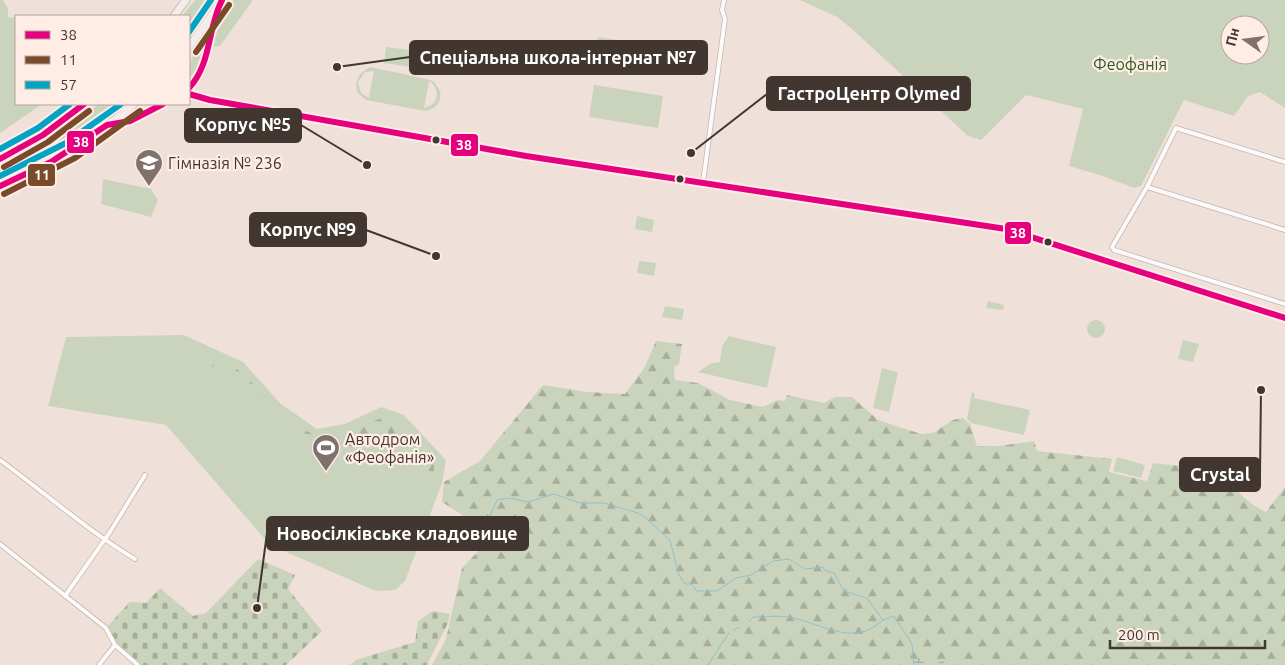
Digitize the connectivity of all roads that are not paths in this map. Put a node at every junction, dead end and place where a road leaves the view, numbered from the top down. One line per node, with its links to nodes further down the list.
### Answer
1 (186, 0): 5 (highway)
2 (222, 0): 4 (highway)
3 (724, 0): 17 (street)
4 (217, 8): 6 (highway); 7 (street)
5 (175, 15)
6 (190, 46)
7 (190, 87)
8 (190, 94): 17 (street)
9 (83, 105): 12 (highway)
10 (133, 105): 13 (highway)
11 (161, 105): 13 (street)
12 (60, 123): 14 (highway); 15 (highway)
13 (107, 125): 14 (highway)
14 (74, 148): 18 (highway)
15 (0, 159)
16 (1285, 162): 19 (street)
17 (703, 182): 22 (street)
18 (0, 186)
19 (1147, 187): 20 (street); 21 (street)
20 (1285, 230)
21 (1285, 304)
22 (1285, 318)
23 (0, 460): 25 (street)
24 (145, 475): 25 (street)
25 (104, 540): 27 (street); 28 (street)
26 (0, 544): 28 (street)
27 (135, 559)
28 (65, 596): 29 (street)
29 (115, 645): 30 (street); 31 (street)
30 (99, 665)
31 (138, 665)

